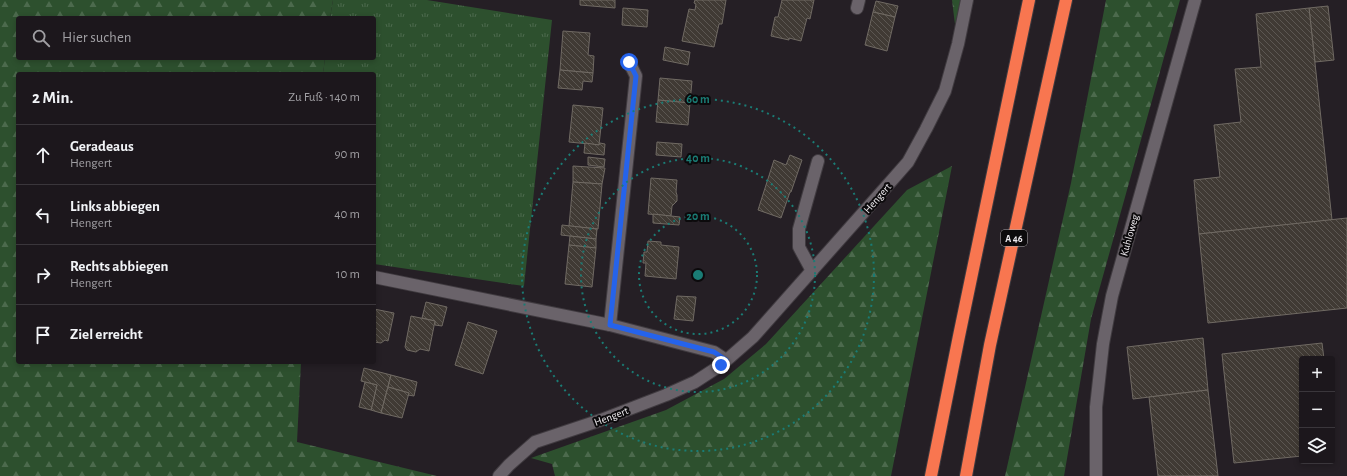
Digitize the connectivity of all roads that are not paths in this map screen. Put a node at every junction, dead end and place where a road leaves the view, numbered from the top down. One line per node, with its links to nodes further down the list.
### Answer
1 (967, 0): 7 (street, Hengert)
2 (1029, 0): 12 (highway)
3 (1066, 0): 13 (highway, A 46)
4 (1195, 0): 14 (street, Kuhloweg)
5 (629, 62): 9 (street)
6 (818, 161): 7 (street)
7 (812, 271): 10 (street, Hengert)
8 (376, 277): 9 (street)
9 (610, 325): 10 (street)
10 (726, 360): 11 (street, Hengert)
11 (504, 474)
12 (931, 476)
13 (966, 476)
14 (1096, 476)

